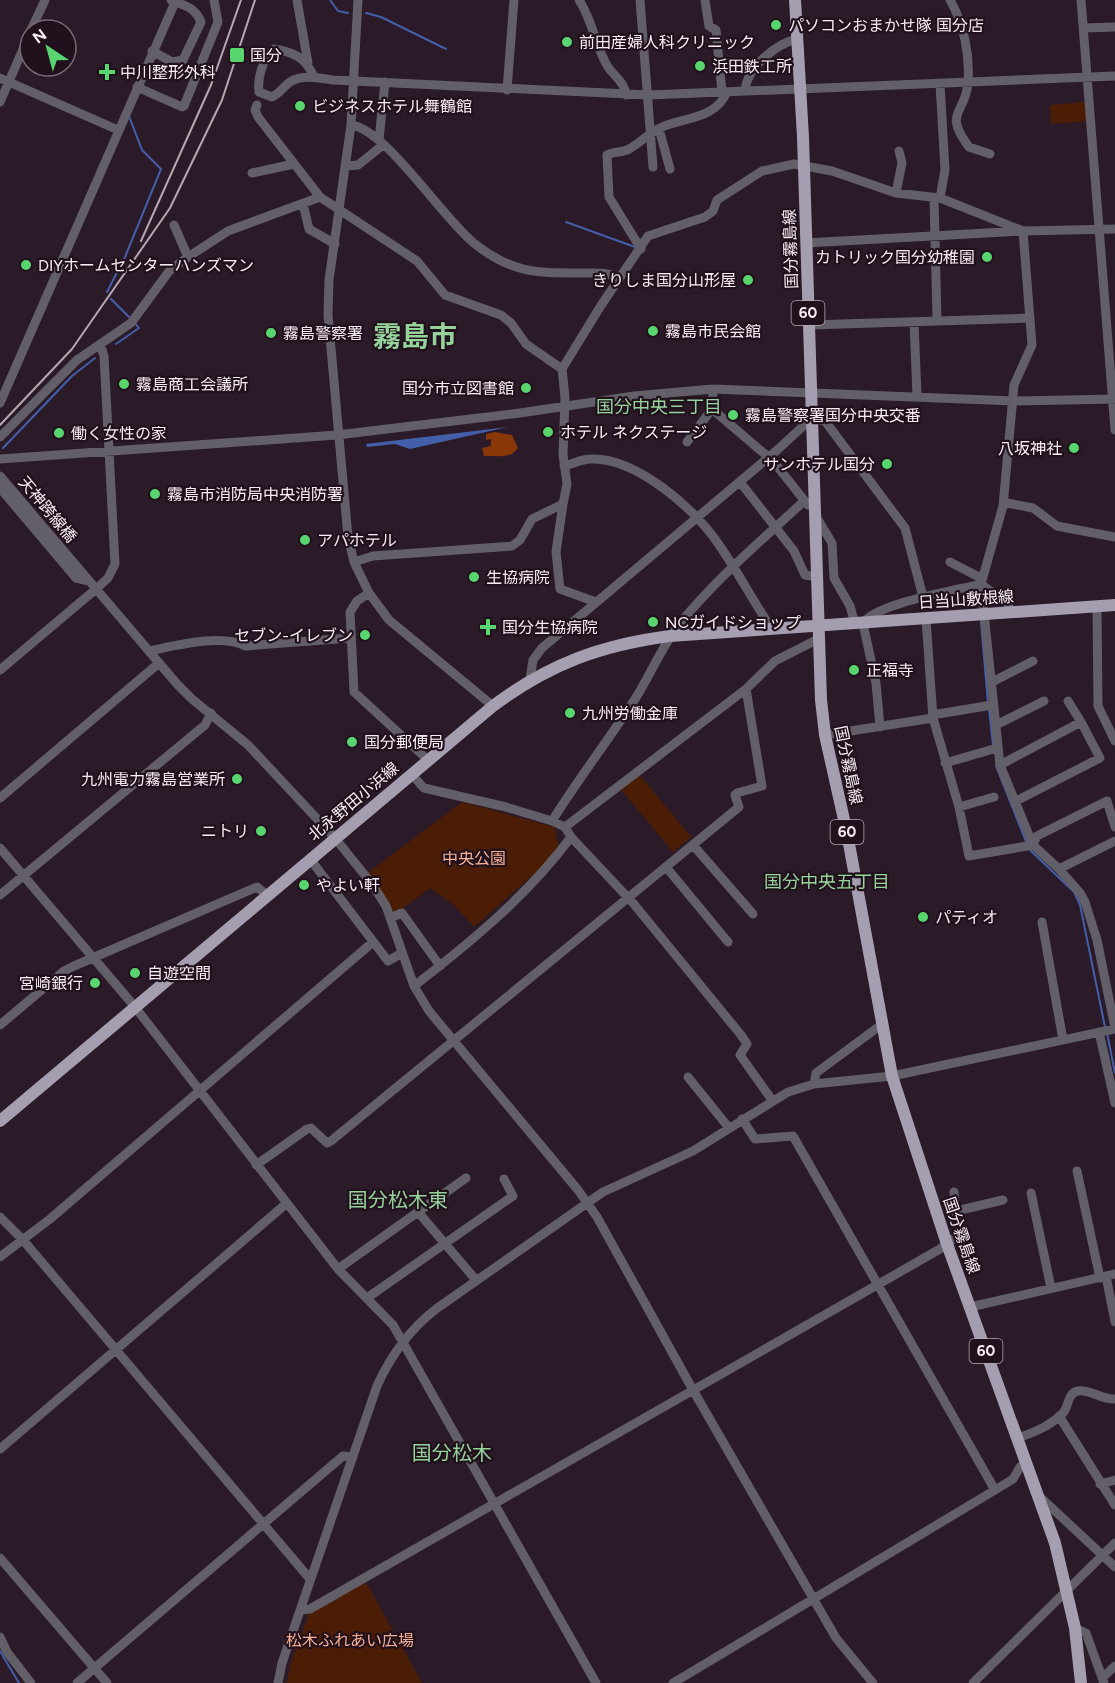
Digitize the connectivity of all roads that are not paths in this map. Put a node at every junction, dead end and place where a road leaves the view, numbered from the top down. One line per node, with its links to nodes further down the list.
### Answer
1 (45, 0): 13 (street)
2 (214, 0): 28 (street)
3 (297, 0): 19 (street)
4 (358, 0): 24 (street)
5 (514, 0): 30 (street)
6 (579, 0): 33 (street)
7 (640, 0): 34 (street)
8 (705, 0): 32 (street)
9 (795, 0): 16 (main road, 国分霧島線 / 60)
10 (950, 0): 26 (street)
11 (1080, 0): 15 (street)
12 (174, 1): 17 (street); 17 (street)
13 (37, 18)
14 (1115, 27): 15 (street)
15 (1083, 28): 22 (street)
16 (797, 39): 29 (main road, 国分霧島線 / 60); 31 (street)
17 (153, 51): 28 (street)
18 (18, 56): 23 (street)
19 (308, 63): 21 (street); 21 (street)
20 (1115, 76): 22 (street)
21 (314, 77): 24 (street)
22 (1087, 77): 26 (street); 57 (street)
23 (5, 80): 35 (street); 39 (street)
24 (354, 81): 25 (street); 37 (street)
25 (385, 82): 30 (street); 41 (street)
26 (968, 83): 27 (street); 43 (street)
27 (940, 84): 29 (street); 52 (street)
28 (137, 87): 39 (street)
29 (801, 89): 31 (street); 45 (main road, 国分霧島線 / 60)
30 (507, 90): 33 (street)
31 (745, 91): 32 (street)
32 (724, 92): 34 (street); 38 (street)
33 (626, 95): 34 (street)
34 (649, 95): 40 (street)
35 (0, 102)
36 (257, 105): 44 (street)
37 (351, 125): 41 (street); 46 (street)
38 (659, 129): 40 (street); 48 (street)
39 (118, 130): 77 (street)
40 (649, 134): 47 (street); 62 (street)
41 (381, 142): 46 (street); 64 (street)
42 (899, 151): 50 (street)
43 (990, 154)
44 (294, 164): 49 (street); 51 (street)
45 (803, 165): 50 (street); 60 (main road, 国分霧島線 / 60); 62 (street)
46 (346, 166): 54 (street)
47 (653, 166)
48 (670, 169)
49 (252, 173)
50 (896, 194): 52 (street)
51 (320, 197): 53 (street); 54 (street)
52 (937, 198): 58 (street); 59 (street)
53 (303, 204): 61 (street); 63 (street)
54 (340, 209): 61 (street); 71 (street)
55 (174, 225): 63 (street)
56 (1115, 229): 57 (street)
57 (1098, 230): 58 (street); 69 (street)
58 (1023, 231): 59 (street); 65 (street)
59 (933, 237): 60 (street); 66 (street)
60 (805, 243): 68 (main road, 国分霧島線 / 60)
61 (335, 244): 82 (street)
62 (641, 249): 64 (street)
63 (188, 257): 70 (street)
64 (619, 278): 71 (street)
65 (1030, 318): 66 (street); 76 (street)
66 (937, 320): 67 (street)
67 (914, 322): 68 (street); 74 (street)
68 (809, 325): 73 (main road, 国分霧島線 / 60)
69 (1110, 327): 75 (street)
70 (100, 344): 83 (street); 85 (street)
71 (562, 369): 78 (street)
72 (713, 389): 73 (street); 78 (street); 79 (street)
73 (810, 391): 74 (street); 80 (main road, 国分霧島線 / 60)
74 (917, 396): 76 (street)
75 (1114, 399): 76 (street); 81 (street)
76 (1014, 401): 94 (street)
77 (0, 403)
78 (566, 407): 82 (street); 88 (street)
79 (712, 410): 84 (street); 86 (street)
80 (812, 418): 86 (street); 92 (main road, 国分霧島線 / 60); 107 (street)
81 (1115, 430)
82 (337, 435): 85 (street); 99 (street)
83 (0, 437)
84 (687, 442)
85 (110, 453): 87 (street); 105 (street)
86 (769, 457): 90 (street); 92 (street)
87 (0, 459)
88 (564, 466): 93 (street); 95 (street)
89 (0, 476): 103 (street, 天神跨線橋)
90 (740, 482): 95 (street); 97 (street)
91 (0, 488): 103 (street)
92 (809, 503): 96 (main road, 国分霧島線 / 60); 97 (street)
93 (563, 504): 99 (street); 108 (street)
94 (1003, 506): 98 (street); 104 (street)
95 (697, 518): 101 (street); 108 (street)
96 (817, 518): 102 (main road, 国分霧島線 / 60); 114 (street)
97 (776, 527): 101 (street); 102 (street)
98 (1115, 537)
99 (354, 562): 106 (street)
100 (950, 562): 104 (street)
101 (732, 568): 115 (street); 117 (street)
102 (818, 577): 116 (main road, 国分霧島線 / 60)
103 (89, 581): 105 (street)
104 (979, 583): 107 (street); 111 (street); 112 (street)
105 (96, 589): 119 (street); 122 (street)
106 (369, 593): 118 (street); 128 (street)
107 (923, 597): 114 (street)
108 (596, 602): 123 (street)
109 (1115, 605): 110 (main road, 日当山敷根線)
110 (1096, 606): 111 (main road, 日当山敷根線); 136 (street)
111 (1011, 612): 112 (main road, 日当山敷根線)
112 (982, 616): 113 (main road, 日当山敷根線); 124 (street)
113 (926, 619): 114 (main road, 日当山敷根線); 131 (street)
114 (859, 624): 116 (main road, 日当山敷根線); 134 (street)
115 (769, 629): 116 (main road, 北永野田小浜線); 117 (main road, 北永野田小浜線)
116 (819, 632): 125 (street); 135 (main road, 国分霧島線 / 60)
117 (670, 636): 123 (main road, 北永野田小浜線); 146 (street)
118 (350, 638): 119 (street); 138 (street)
119 (149, 651): 121 (street)
120 (1032, 661): 124 (street)
121 (159, 663): 130 (street); 143 (street)
122 (0, 670)
123 (530, 679): 128 (main road, 北永野田小浜線)
124 (992, 682): 129 (street)
125 (746, 689): 147 (street); 152 (street)
126 (1044, 701): 133 (street)
127 (1068, 701): 132 (street)
128 (492, 706): 138 (main road, 北永野田小浜線)
129 (989, 706): 131 (street); 133 (street)
130 (211, 713): 149 (street); 158 (street)
131 (932, 716): 134 (street); 139 (street)
132 (1081, 722): 140 (street); 144 (street)
133 (996, 725): 137 (street)
134 (880, 727): 135 (street)
135 (825, 735): 173 (main road, 国分霧島線 / 60)
136 (1115, 741)
137 (994, 750): 139 (street); 140 (street)
138 (428, 760): 141 (main road, 北永野田小浜線)
139 (945, 763): 145 (street)
140 (1000, 765): 144 (street)
141 (411, 774): 146 (street); 149 (main road, 北永野田小浜線)
142 (994, 797): 145 (street)
143 (0, 798)
144 (1016, 801): 153 (street)
145 (959, 807): 153 (street)
146 (552, 821): 147 (street)
147 (565, 827): 150 (street)
148 (1115, 827): 153 (street)
149 (335, 837): 155 (main road, 北永野田小浜線); 163 (street)
150 (571, 837): 161 (street); 169 (street)
151 (1115, 841): 157 (street)
152 (693, 844): 156 (street); 162 (street)
153 (1029, 847): 157 (street)
154 (0, 848): 158 (street)
155 (310, 859): 160 (main road, 北永野田小浜線); 165 (street)
156 (666, 867): 161 (street); 166 (street)
157 (1059, 869): 174 (street)
158 (23, 875): 159 (street); 168 (street)
159 (0, 895)
160 (267, 895): 168 (street); 171 (main road, 北永野田小浜線)
161 (628, 898): 176 (street); 181 (street)
162 (753, 914)
163 (390, 918): 167 (street); 169 (street)
164 (1042, 922): 175 (street)
165 (373, 942): 167 (street); 180 (street)
166 (728, 942)
167 (402, 953): 170 (street)
168 (93, 957): 171 (street); 172 (street)
169 (440, 966): 170 (street)
170 (414, 986): 176 (street)
171 (135, 1007): 180 (street); 184 (main road, 北永野田小浜線)
172 (0, 1025)
173 (881, 1025): 177 (main road, 国分霧島線 / 60); 179 (street)
174 (1108, 1030): 175 (street); 182 (street)
175 (1064, 1040): 177 (street)
176 (454, 1041): 186 (street); 194 (street)
177 (892, 1076): 179 (street); 200 (main road, 国分霧島線 / 60)
178 (688, 1077): 185 (street)
179 (814, 1084): 181 (street)
180 (198, 1090): 186 (street); 198 (street)
181 (772, 1100): 183 (street)
182 (1115, 1103)
183 (742, 1119): 185 (street); 205 (street)
184 (0, 1121)
185 (729, 1128): 194 (street)
186 (256, 1164): 193 (street)
187 (1077, 1172): 203 (street)
188 (466, 1178): 196 (street)
189 (504, 1179): 199 (street)
190 (954, 1192): 195 (street)
191 (1031, 1193): 206 (street)
192 (1003, 1200): 195 (street)
193 (287, 1203): 202 (street); 211 (street)
194 (588, 1203): 204 (street); 212 (street)
195 (956, 1211): 200 (street)
196 (418, 1212): 199 (street); 202 (street)
197 (0, 1216): 198 (street)
198 (23, 1240): 201 (street); 211 (street)
199 (444, 1243): 204 (street); 207 (street)
200 (947, 1244): 205 (street); 208 (main road, 国分霧島線 / 60)
201 (0, 1257)
202 (338, 1269): 207 (street)
203 (1107, 1276): 206 (street); 209 (street)
204 (476, 1280): 210 (street)
205 (878, 1284): 212 (street); 221 (street)
206 (1051, 1288): 208 (street)
207 (367, 1298): 210 (street)
208 (970, 1307): 215 (main road, 国分霧島線 / 60)
209 (1115, 1322)
210 (403, 1341): 217 (street); 223 (street)
211 (114, 1350): 216 (street); 225 (street)
212 (693, 1390): 223 (street); 232 (street)
213 (1115, 1399): 214 (street)
214 (1059, 1416): 215 (street); 220 (street)
215 (1018, 1438): 218 (main road, 国分霧島線 / 60)
216 (0, 1449)
217 (353, 1457): 225 (street); 230 (street)
218 (1027, 1464): 221 (street); 222 (main road, 国分霧島線 / 60)
219 (1115, 1480): 220 (street)
220 (1100, 1484): 224 (street)
221 (995, 1490): 232 (street)
222 (1035, 1492): 227 (street); 231 (main road, 国分霧島線 / 60)
223 (495, 1504): 233 (street); 243 (street)
224 (1115, 1505)
225 (263, 1525): 230 (street); 237 (street)
226 (1115, 1543): 227 (street)
227 (1102, 1555): 229 (street); 231 (street)
228 (0, 1558): 237 (street)
229 (1115, 1567)
230 (310, 1579): 233 (street)
231 (1067, 1590): 234 (main road, 国分霧島線 / 60); 246 (street)
232 (813, 1598): 244 (street); 245 (street)
233 (300, 1610): 242 (street)
234 (1075, 1628): 238 (street); 247 (main road, 国分霧島線 / 60)
235 (0, 1637): 239 (street)
236 (1115, 1666): 238 (street)
237 (94, 1667): 240 (street); 241 (street)
238 (1103, 1681)
239 (31, 1683)
240 (77, 1683)
241 (107, 1683)
242 (278, 1683)
243 (596, 1683)
244 (673, 1683)
245 (873, 1683)
246 (974, 1683)
247 (1081, 1683)

